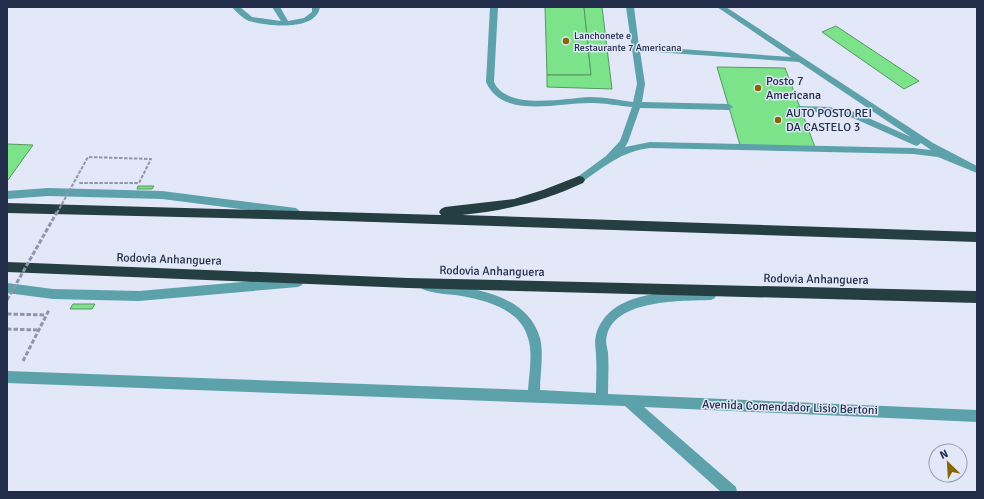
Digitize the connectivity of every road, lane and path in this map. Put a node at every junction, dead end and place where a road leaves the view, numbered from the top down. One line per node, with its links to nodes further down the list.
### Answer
1 (236, 7): 7 (street)
2 (276, 7): 7 (street)
3 (316, 7): 7 (street)
4 (494, 7): 10 (street)
5 (630, 7): 8 (street)
6 (721, 7): 9 (street)
7 (286, 24)
8 (636, 48): 9 (street); 10 (street)
9 (801, 60): 16 (street)
10 (638, 105): 11 (street); 13 (street)
11 (729, 107)
12 (800, 109): 16 (street)
13 (630, 127): 14 (street); 15 (street)
14 (650, 145): 15 (street); 16 (street)
15 (609, 158): 18 (street)
16 (954, 159): 17 (street)
17 (977, 170)
18 (579, 180): 22 (highway)
19 (79, 183): 30 (path, bridge)
20 (7, 195): 22 (street)
21 (7, 208): 22 (highway)
22 (312, 214): 23 (highway)
23 (977, 237)
24 (7, 267): 25 (highway, Rodovia Anhanguera)
25 (326, 279): 26 (highway, Rodovia Anhanguera); 27 (street)
26 (408, 283): 28 (highway, Rodovia Anhanguera); 37 (street)
27 (7, 288)
28 (752, 291): 29 (highway, Rodovia Anhanguera); 38 (street)
29 (977, 297)
30 (7, 300)
31 (49, 310): 33 (path)
32 (7, 314): 33 (path)
33 (46, 315): 35 (path)
34 (7, 329): 35 (path)
35 (39, 330): 36 (path)
36 (11, 377): 37 (street, Avenida Comendador Lisio Bertoni)
37 (534, 396): 38 (street, Avenida Comendador Lisio Bertoni)
38 (602, 400): 39 (street, Avenida Comendador Lisio Bertoni)
39 (627, 400): 40 (street, Avenida Comendador Lisio Bertoni); 41 (street)
40 (977, 416)
41 (731, 492)

